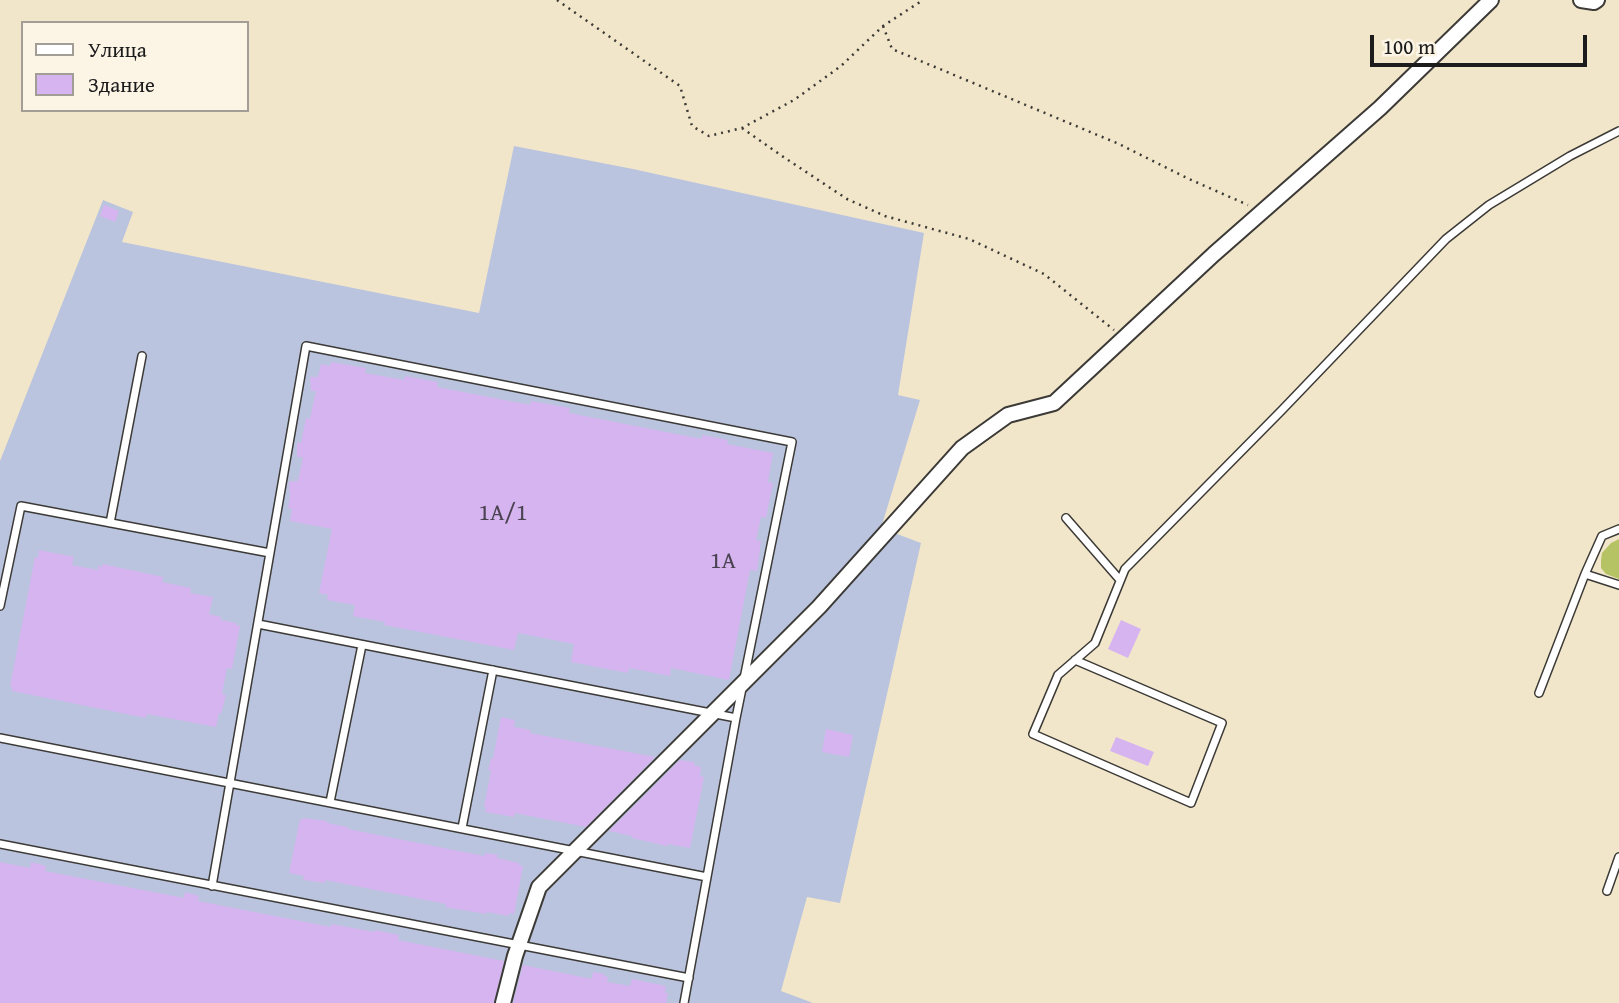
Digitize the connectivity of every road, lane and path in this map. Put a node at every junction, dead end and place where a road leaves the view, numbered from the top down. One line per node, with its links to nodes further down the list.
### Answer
1 (557, 0): 7 (path)
2 (923, 0): 6 (path)
3 (1491, 0): 9 (street)
4 (1581, 0): 5 (street)
5 (1597, 0)
6 (883, 26): 7 (path); 9 (path)
7 (742, 128): 10 (path)
8 (1619, 131): 17 (lane)
9 (1262, 212): 10 (street)
10 (1125, 338): 36 (street)
11 (142, 356): 13 (lane)
12 (1066, 518): 17 (lane)
13 (110, 523): 15 (lane); 19 (lane)
14 (1619, 529): 16 (lane)
15 (270, 553): 20 (lane); 25 (lane)
16 (1585, 574): 18 (lane); 24 (lane)
17 (1120, 580): 22 (lane)
18 (1619, 585)
19 (0, 606)
20 (258, 624): 21 (lane); 27 (lane)
21 (362, 645): 23 (lane); 28 (lane)
22 (1075, 660): 22 (lane)
23 (494, 670): 25 (lane); 29 (lane)
24 (1539, 693)
25 (736, 718): 32 (lane)
26 (0, 738): 27 (lane)
27 (230, 782): 28 (lane); 33 (lane)
28 (330, 802): 29 (lane)
29 (462, 828): 32 (lane)
30 (0, 844): 33 (lane)
31 (1619, 857): 34 (lane)
32 (707, 877): 35 (lane)
33 (212, 886): 35 (lane)
34 (1606, 891)
35 (689, 978): 37 (lane)
36 (503, 1003)
37 (684, 1003)

